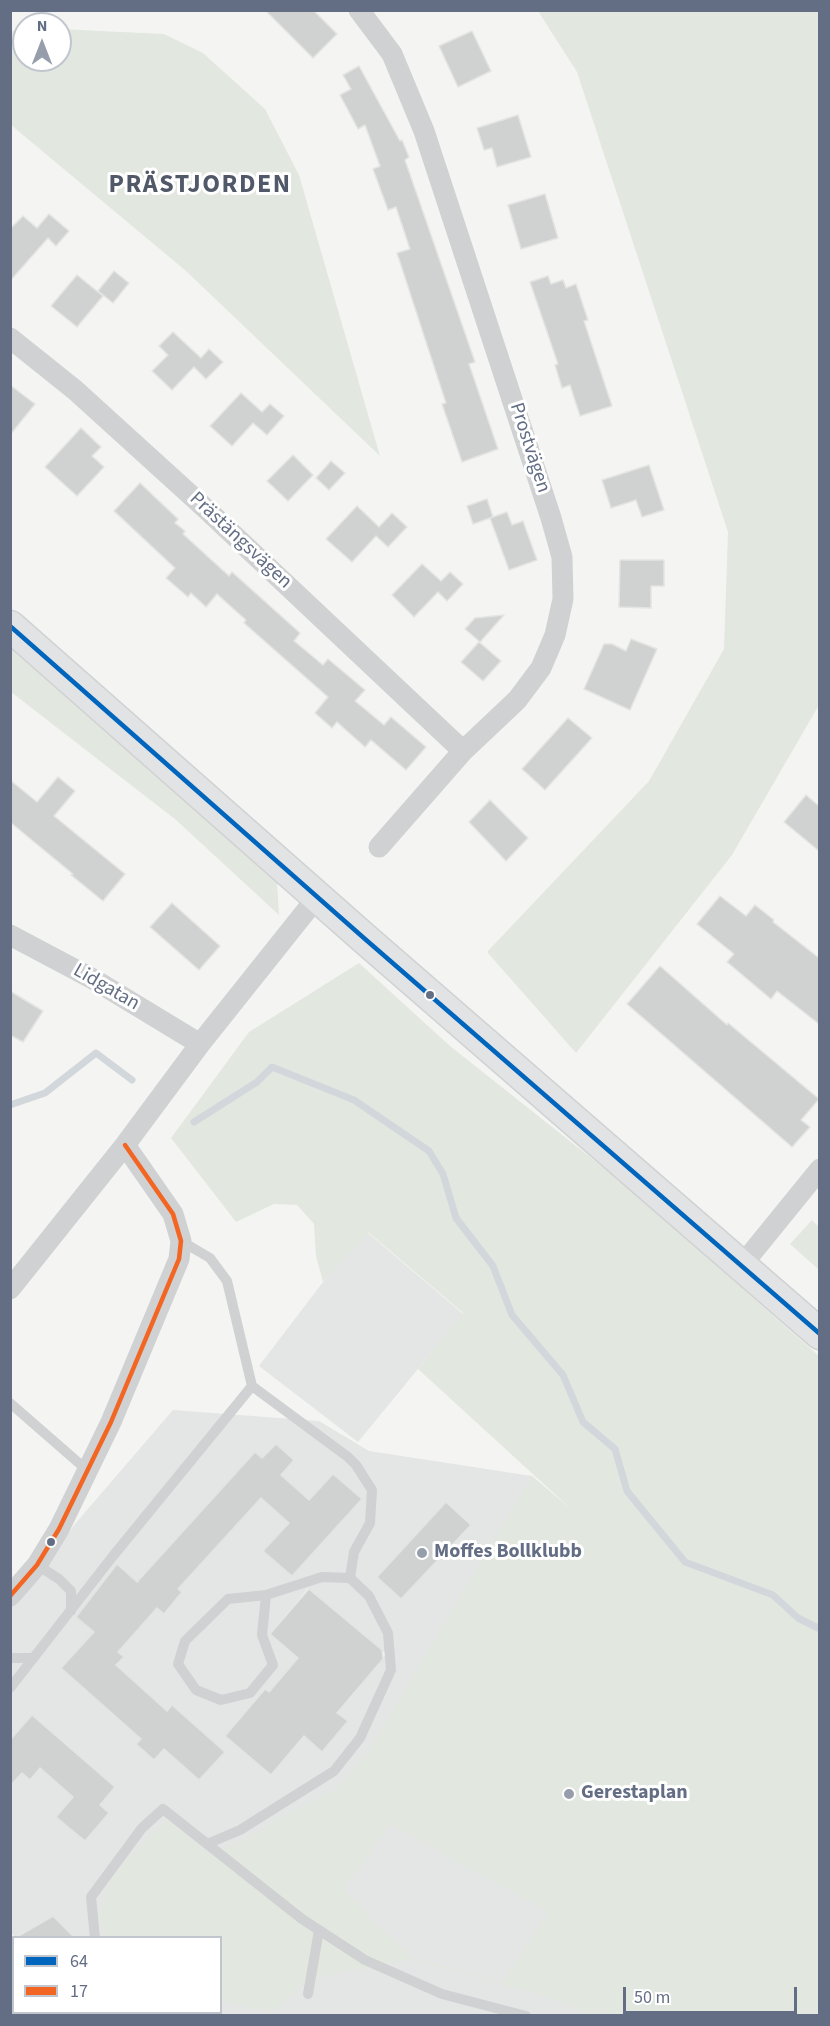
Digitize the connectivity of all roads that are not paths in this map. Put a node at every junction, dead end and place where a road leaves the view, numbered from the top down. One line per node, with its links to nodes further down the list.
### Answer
1 (359, 10): 4 (street, Prostvägen)
2 (10, 338): 4 (street, Prästängsvägen)
3 (10, 626): 6 (main road)
4 (463, 751): 5 (street, Prostvägen)
5 (379, 847)
6 (318, 896): 8 (street); 12 (main road)
7 (10, 934): 8 (street, Lidgatan)
8 (200, 1044): 9 (street)
9 (125, 1145): 11 (street); 13 (street)
10 (817, 1177): 12 (street)
11 (181, 1240): 15 (lane); 17 (street)
12 (742, 1265): 14 (main road)
13 (10, 1289)
14 (819, 1334)
15 (252, 1386): 19 (lane); 22 (lane)
16 (10, 1403): 17 (lane)
17 (88, 1470): 18 (street)
18 (37, 1564): 21 (street); 22 (lane)
19 (350, 1578): 20 (lane); 26 (lane)
20 (266, 1595): 20 (lane)
21 (10, 1596)
22 (71, 1611): 24 (lane)
23 (10, 1658): 24 (lane)
24 (33, 1658): 25 (lane)
25 (10, 1688)
26 (207, 1844): 27 (lane); 28 (lane)
27 (319, 1930): 29 (lane); 30 (lane)
28 (95, 1936)
29 (308, 1994)
30 (526, 2016)

